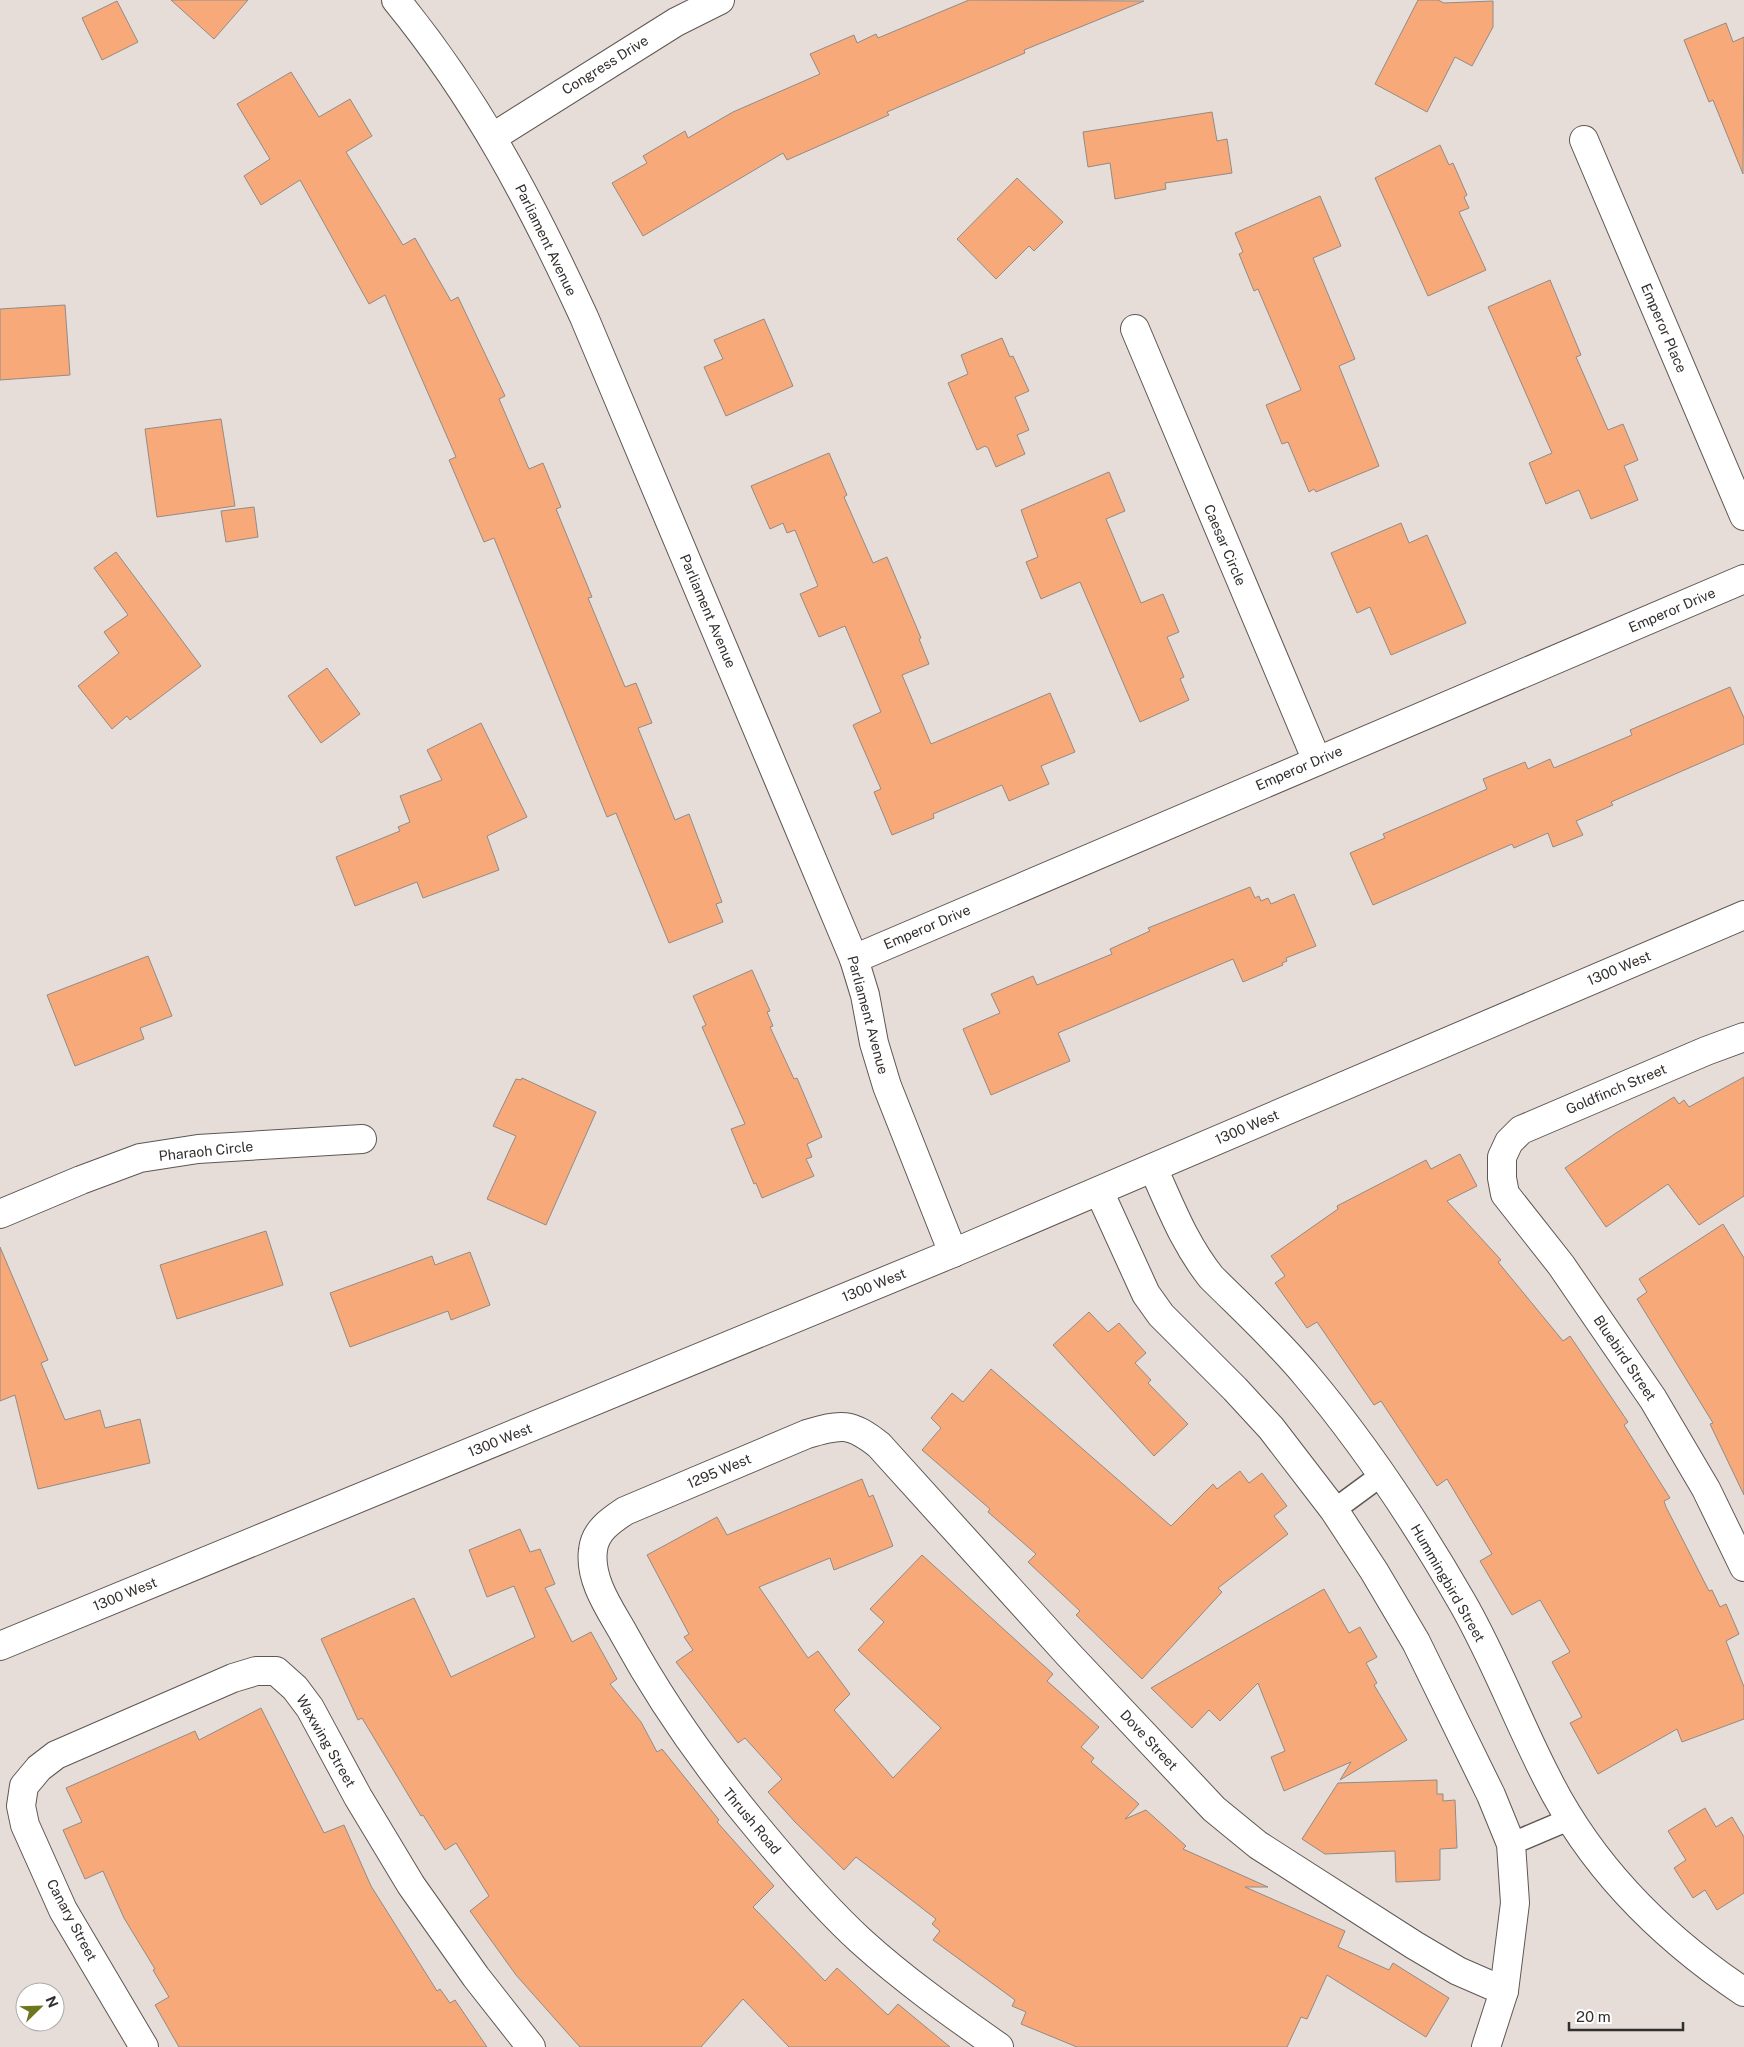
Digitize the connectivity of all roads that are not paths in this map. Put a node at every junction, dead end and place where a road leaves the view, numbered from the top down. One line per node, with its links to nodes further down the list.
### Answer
1 (396, 0): 3 (street, Parliament Avenue)
2 (720, 0): 3 (street, Congress Drive)
3 (493, 136): 10 (street, Parliament Avenue)
4 (1584, 140): 6 (street, Emperor Place)
5 (1134, 329): 8 (street, Caesar Circle)
6 (1744, 516)
7 (1744, 579): 8 (street, Emperor Drive)
8 (1316, 761): 10 (street, Emperor Drive)
9 (1744, 915): 14 (street, 1300 West)
10 (854, 958): 17 (street, Parliament Avenue)
11 (1744, 1037): 13 (street, Goldfinch Street)
12 (362, 1139): 16 (street, Pharaoh Circle)
13 (1502, 1157): 22 (street, Bluebird Street)
14 (1153, 1168): 15 (street, 1300 West); 19 (street, Hummingbird Street)
15 (1099, 1191): 17 (street, 1300 West); 20 (street)
16 (0, 1214)
17 (953, 1253): 23 (street, 1300 West)
18 (847, 1426): 21 (street, 1295 West); 28 (street, Dove Street)
19 (1383, 1474): 20 (lane); 25 (street, Hummingbird Street)
20 (1334, 1510): 26 (street)
21 (598, 1533): 31 (street, Thrush Road)
22 (1744, 1567)
23 (1, 1641)
24 (24, 1786): 29 (street, Canary Street); 30 (street, Waxwing Street)
25 (1570, 1819): 26 (lane); 27 (street, Hummingbird Street)
26 (1511, 1844): 28 (street)
27 (1740, 1982)
28 (1504, 1991): 32 (street)
29 (144, 2047)
30 (531, 2047)
31 (1000, 2047)
32 (1486, 2047)

